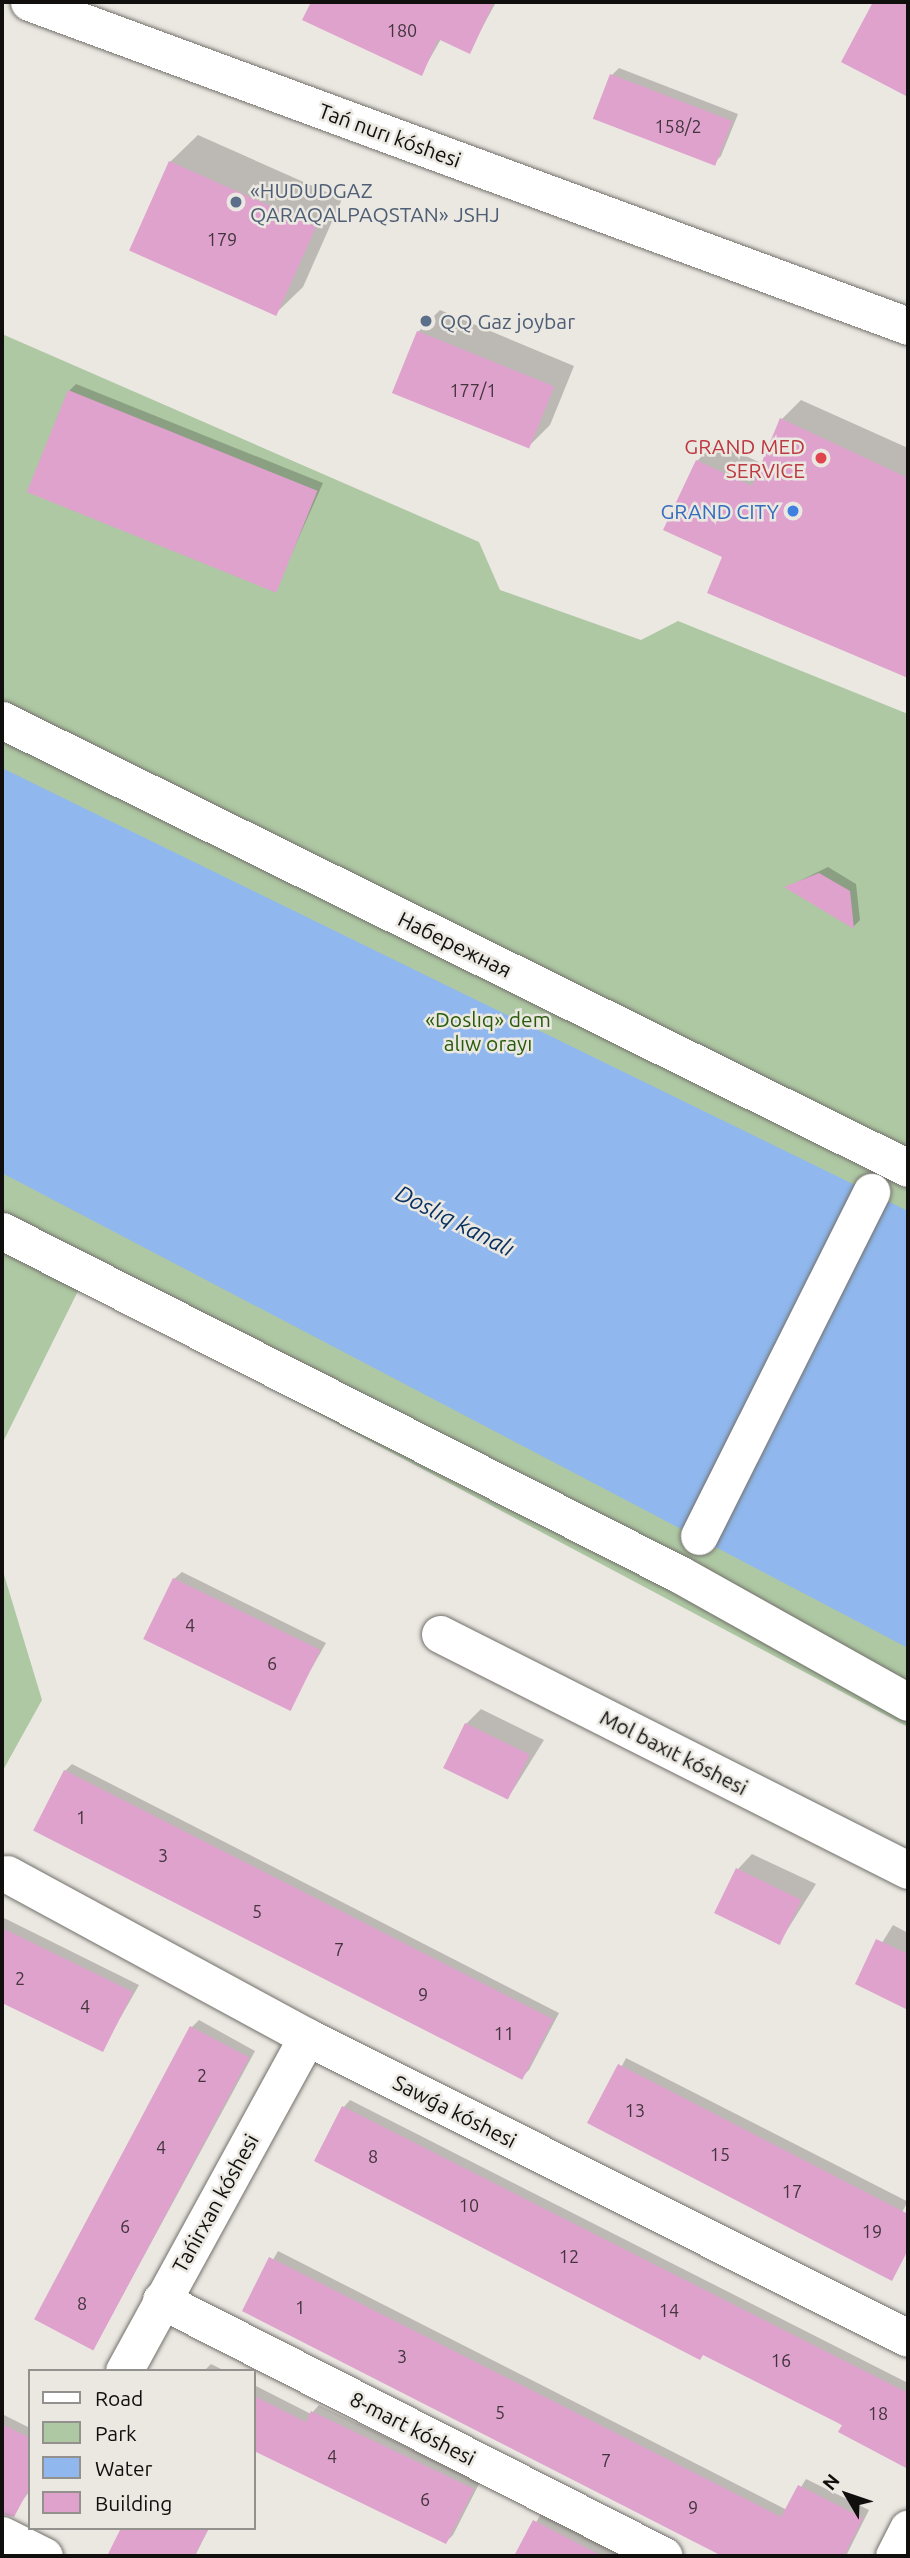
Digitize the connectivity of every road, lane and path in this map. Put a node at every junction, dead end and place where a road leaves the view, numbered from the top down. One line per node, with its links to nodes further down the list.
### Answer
1 (29, 2): 2 (street, Tań nurı kóshesi)
2 (908, 326)
3 (2, 720): 4 (street, Набережная)
4 (908, 1168)
5 (871, 1192): 7 (street)
6 (2, 1231): 9 (street)
7 (699, 1535)
8 (440, 1634): 10 (street, Mol baxıt kóshesi)
9 (908, 1702)
10 (908, 1870)
11 (7, 1874): 12 (street, Sawǵa kóshesi)
12 (307, 2037): 13 (street, Tańirxan kóshesi); 14 (street, Sawǵa kóshesi)
13 (161, 2300): 15 (street, Tańirxan kóshesi); 17 (street, 8-mart kóshesi)
14 (908, 2338)
15 (125, 2369)
16 (908, 2528): 18 (street)
17 (664, 2556)
18 (894, 2556)

